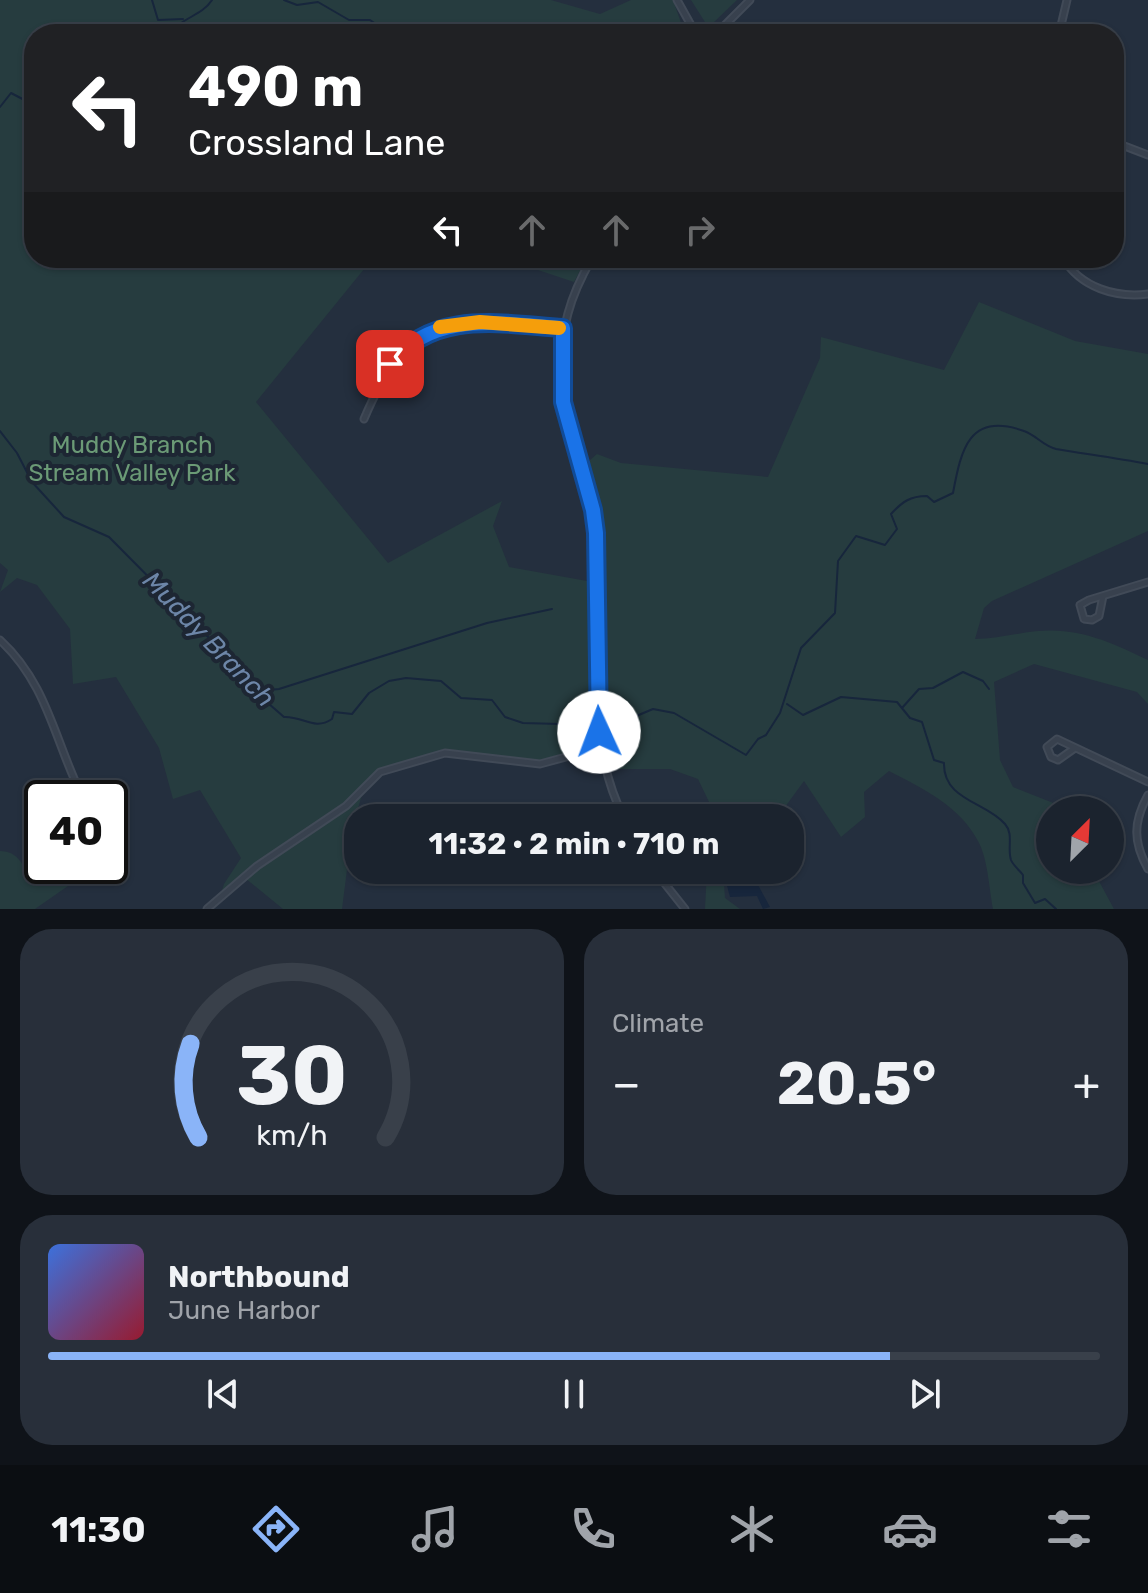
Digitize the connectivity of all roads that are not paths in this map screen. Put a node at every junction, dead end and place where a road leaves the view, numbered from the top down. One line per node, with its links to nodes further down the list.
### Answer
1 (677, 0): 4 (street)
2 (750, 0): 5 (street)
3 (1067, 0): 6 (street)
4 (690, 24)
5 (726, 24)
6 (1061, 24)
7 (1124, 146): 8 (street)
8 (1148, 155)
9 (587, 268): 12 (street)
10 (1071, 268): 11 (street)
11 (1148, 294)
12 (563, 328): 13 (street); 17 (street)
13 (364, 419)
14 (1148, 582): 15 (street)
15 (1103, 596): 15 (street)
16 (0, 640): 19 (street)
17 (599, 748): 22 (street); 25 (street)
18 (1075, 748): 18 (street); 20 (street)
19 (76, 780)
20 (1148, 782)
21 (1148, 795): 23 (street)
22 (617, 804)
23 (1148, 869)
24 (665, 884): 26 (street)
25 (207, 909)
26 (685, 909)

